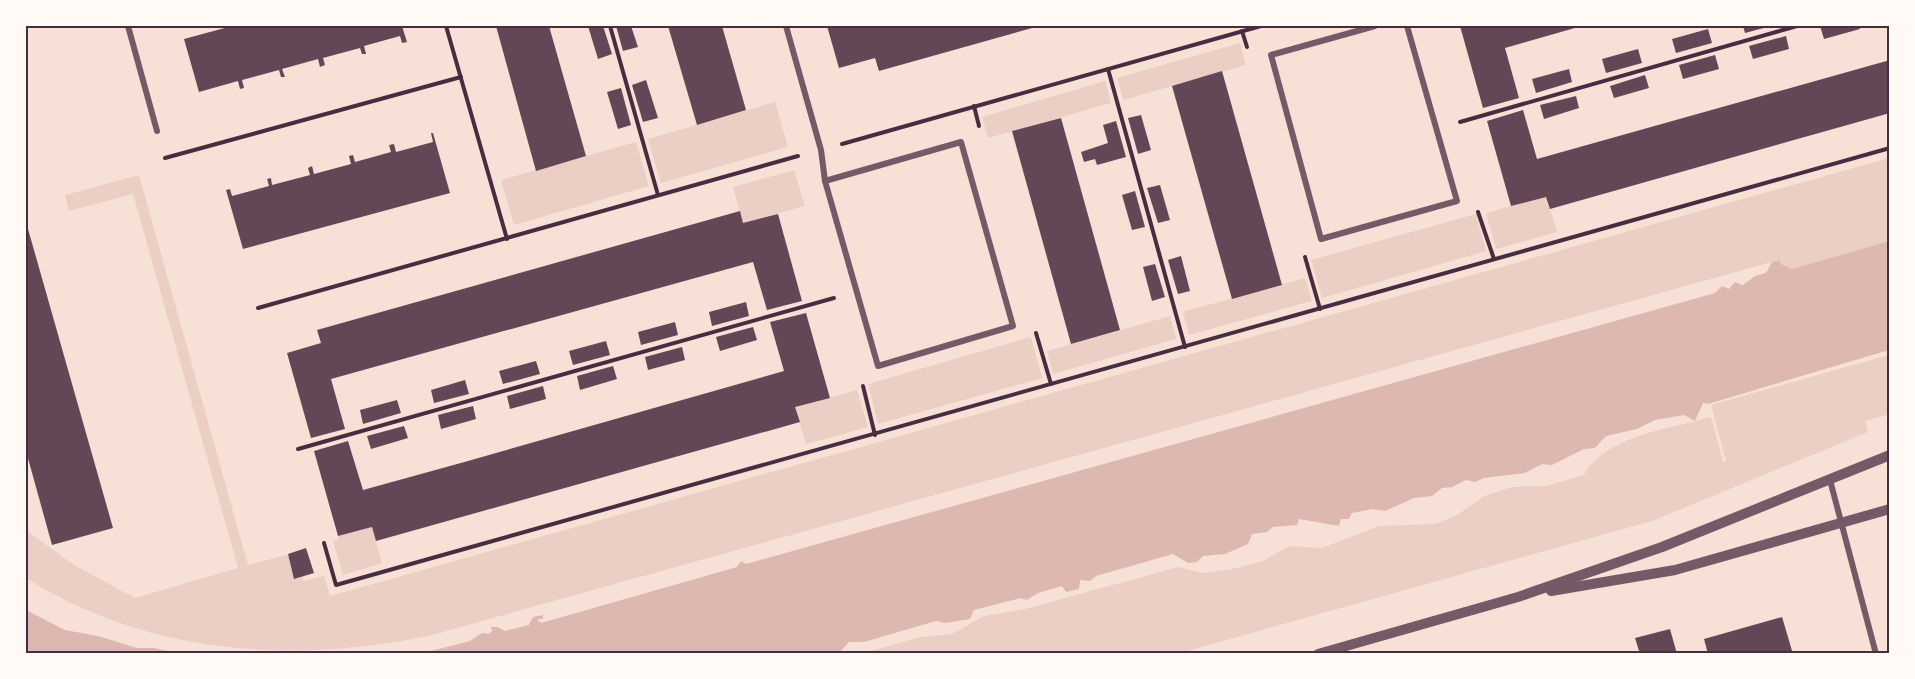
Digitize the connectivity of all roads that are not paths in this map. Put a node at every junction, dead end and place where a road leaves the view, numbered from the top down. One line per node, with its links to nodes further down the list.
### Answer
1 (128, 26): 5 (street)
2 (786, 26): 6 (street)
3 (1376, 26): 4 (street)
4 (1407, 26)
5 (157, 131)
6 (825, 181): 6 (street)
7 (1890, 455): 8 (street)
8 (1830, 480): 10 (street); 11 (street)
9 (1890, 509): 10 (street)
10 (1841, 522): 11 (street); 13 (street)
11 (1518, 597): 12 (street)
12 (1318, 654)
13 (1876, 654)

